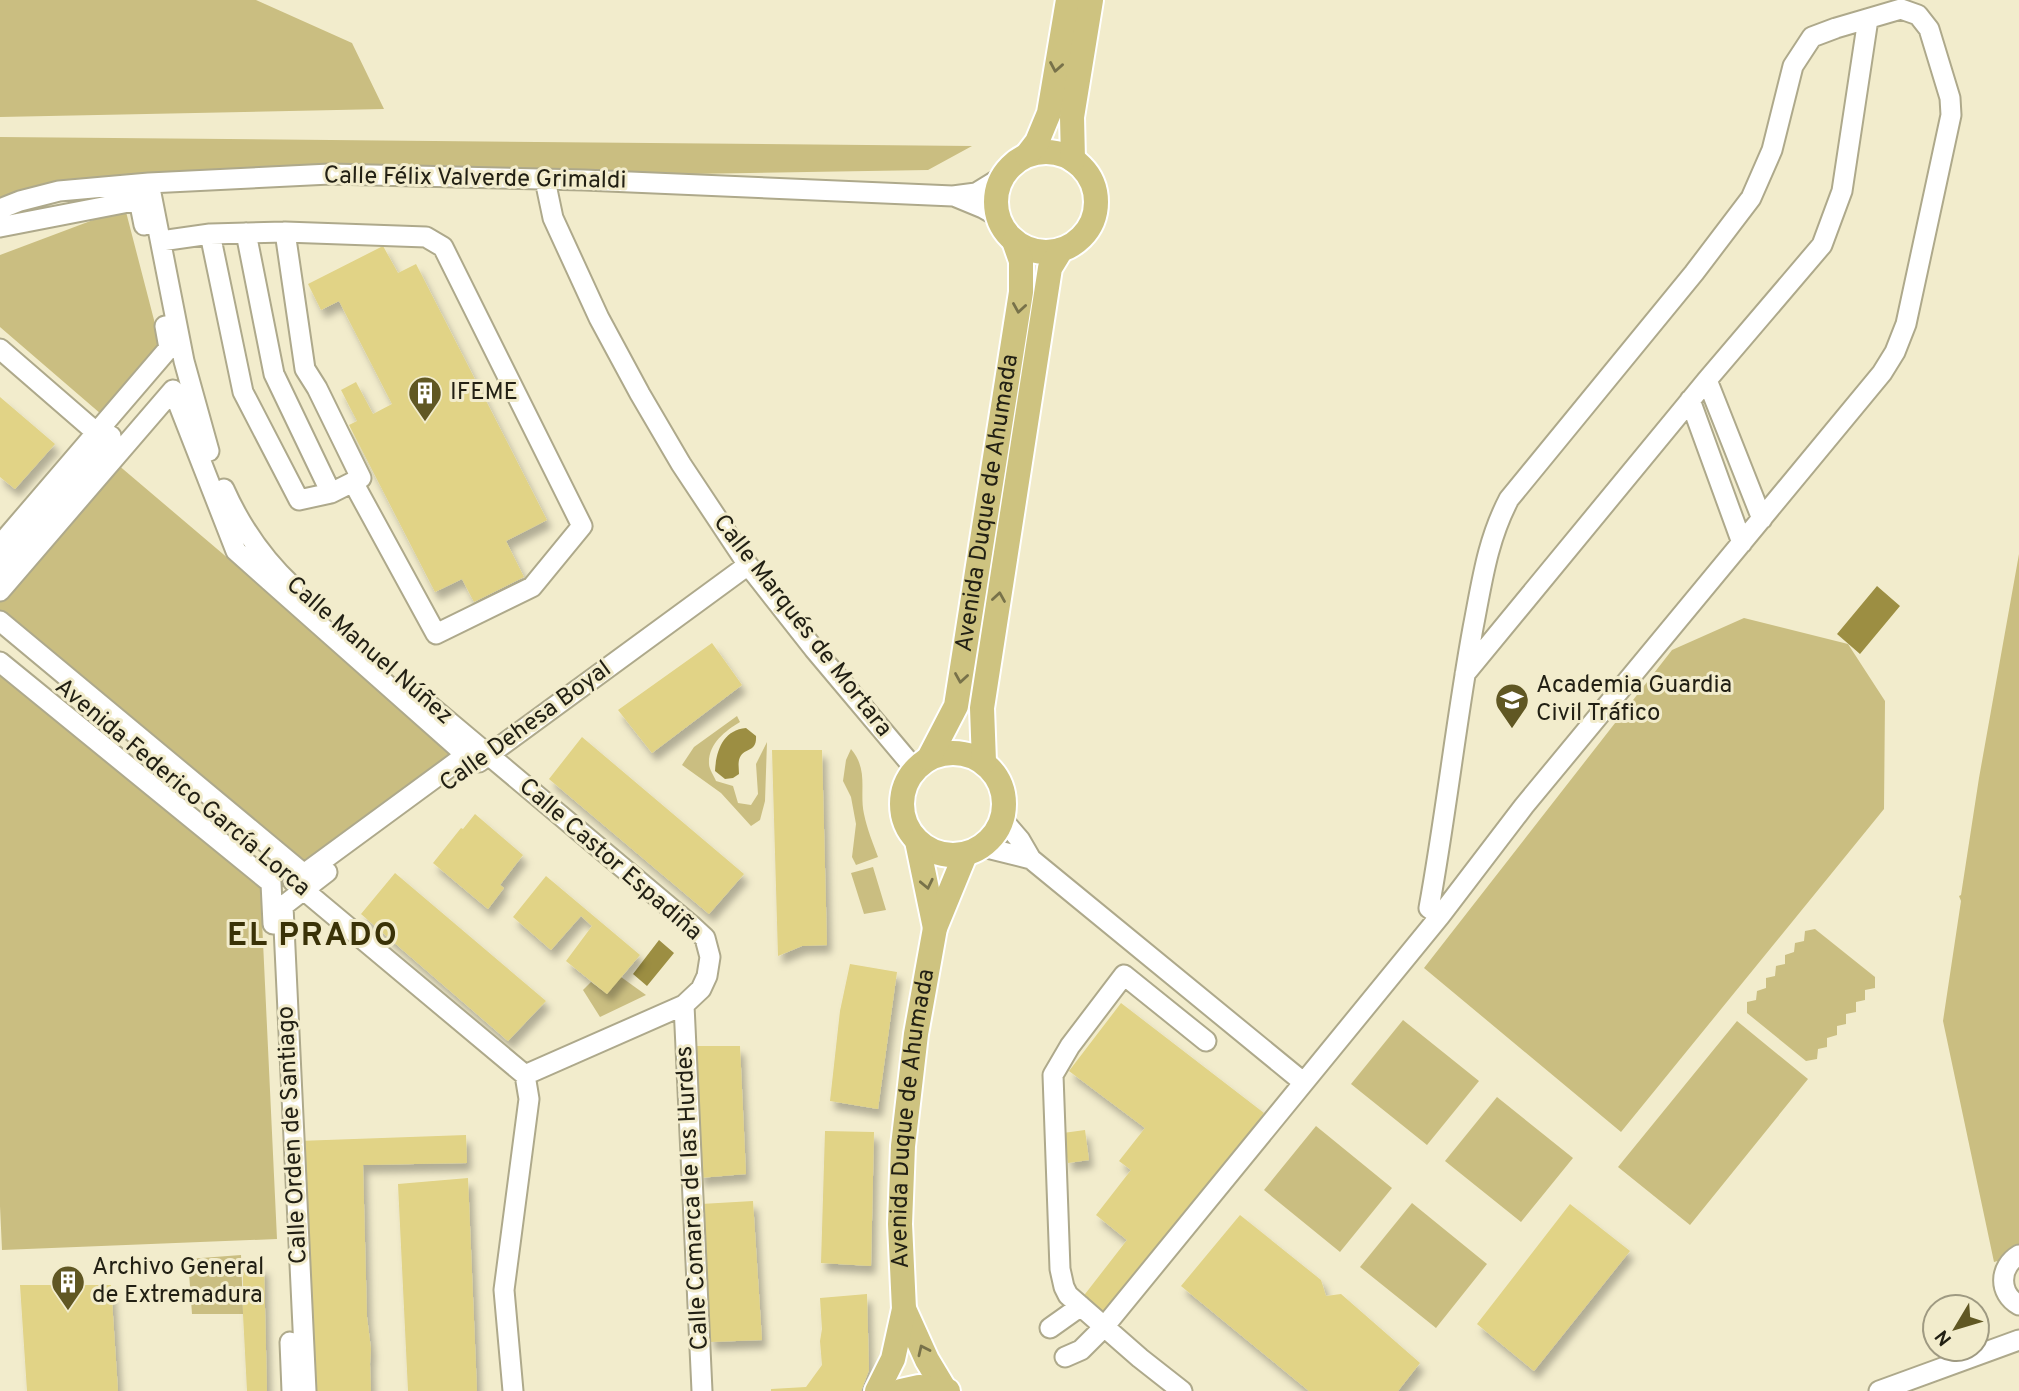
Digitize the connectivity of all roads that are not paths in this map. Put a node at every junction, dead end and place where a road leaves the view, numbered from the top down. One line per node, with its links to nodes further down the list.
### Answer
1 (1068, 0): 4 (main road, one-way to 4)
2 (1091, 0): 5 (main road)
3 (1868, 19): 21 (street); 26 (street); 35 (street)
4 (1027, 155): 5 (main road); 6 (main road)
5 (1073, 160): 18 (main road)
6 (1002, 177): 9 (street, Calle Félix Valverde Grimaldi); 11 (main road)
7 (545, 180): 8 (street, Calle Félix Valverde Grimaldi); 9 (street, Calle Félix Valverde Grimaldi); 29 (street, Calle Marqués de Mortara)
8 (149, 183): 10 (street, Calle Félix Valverde Grimaldi); 16 (street, Calle Manuel Núñez)
9 (953, 196): 11 (street, Calle Félix Valverde Grimaldi)
10 (0, 209)
11 (997, 216): 17 (main road)
12 (0, 227): 23 (street)
13 (285, 232): 14 (street); 24 (street); 24 (street)
14 (246, 233): 15 (street); 25 (street)
15 (210, 234): 16 (street); 25 (street)
16 (161, 241): 20 (street, Calle Manuel Núñez)
17 (1014, 241): 18 (main road); 38 (main road, Avenida Duque de Ahumada, one-way to 38)
18 (1061, 250): 37 (main road, Avenida Duque de Ahumada, one-way to 18)
19 (0, 349): 23 (street)
20 (184, 361): 23 (street); 36 (street, Calle Manuel Núñez)
21 (1707, 380): 22 (street); 26 (street)
22 (1690, 400): 27 (street); 35 (street)
23 (108, 442): 28 (street); 30 (street); 31 (street); 32 (street)
24 (353, 482): 25 (street)
25 (331, 493)
26 (1762, 519): 27 (street)
27 (1742, 544): 44 (street)
28 (0, 545)
29 (748, 565): 36 (street, Calle Dehesa Boyal); 38 (street, Calle Marqués de Mortara)
30 (0, 569)
31 (0, 591)
32 (0, 621)
33 (0, 636): 43 (street, Avenida Federico García Lorca)
34 (0, 662): 59 (street)
35 (1464, 676): 44 (street)
36 (489, 755): 43 (street, Calle Dehesa Boyal); 46 (street, Calle Castor Espadiña)
37 (984, 762): 38 (main road); 39 (main road)
38 (922, 764): 40 (main road)
39 (1002, 819): 41 (main road); 42 (street)
40 (917, 841): 41 (main road); 45 (main road, Avenida Duque de Ahumada, one-way to 45)
41 (974, 851): 42 (street); 45 (main road, Avenida Duque de Ahumada)
42 (1031, 859): 49 (street)
43 (303, 889): 48 (street, Avenida Federico García Lorca); 60 (street, Calle Orden de Santiago)
44 (1440, 916): 49 (street)
45 (935, 928): 53 (main road, Avenida Duque de Ahumada)
46 (684, 1005): 48 (street, Calle Castor Espadiña); 62 (street, Calle Comarca de las Hurdes)
47 (1206, 1041): 52 (street)
48 (526, 1075): 61 (street)
49 (1303, 1082): 54 (street)
50 (2019, 1255): 51 (street)
51 (2019, 1305)
52 (1081, 1306): 54 (street); 55 (street)
53 (904, 1309): 58 (main road, Avenida Duque de Ahumada, one-way to 53); 63 (main road, Avenida Duque de Ahumada)
54 (1104, 1327): 57 (street); 65 (street)
55 (1050, 1328)
56 (2019, 1340): 66 (street)
57 (1065, 1357)
58 (946, 1390): 64 (main road)
59 (292, 1391)
60 (306, 1391)
61 (513, 1391)
62 (702, 1391)
63 (877, 1391)
64 (901, 1391)
65 (1182, 1391)
66 (1879, 1391)

